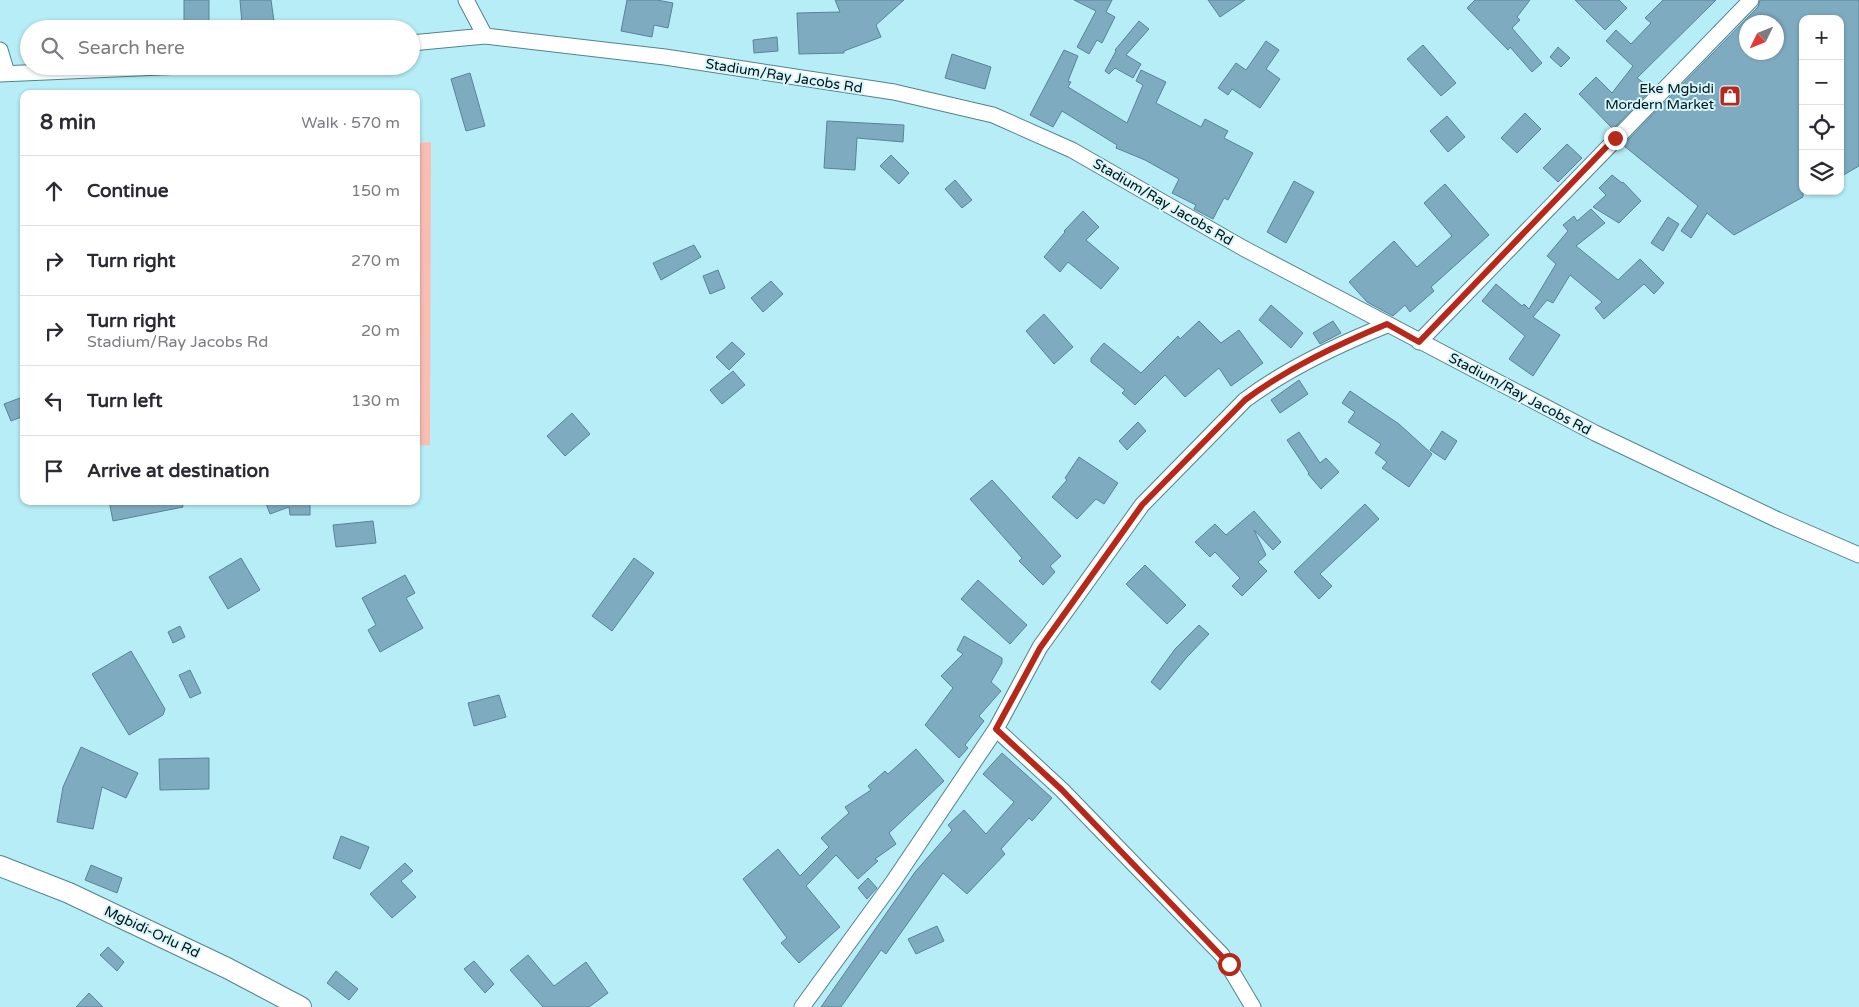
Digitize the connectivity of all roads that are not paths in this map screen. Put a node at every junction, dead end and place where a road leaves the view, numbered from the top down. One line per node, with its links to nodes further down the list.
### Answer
1 (466, 0): 3 (street)
2 (1751, 0): 9 (street)
3 (484, 36): 4 (street, Stadium/Ray Jacobs Rd); 8 (street, Stadium/Ray Jacobs Rd)
4 (420, 43)
5 (0, 50): 7 (street)
6 (20, 73): 7 (street)
7 (3, 74)
8 (1387, 324): 9 (street, Stadium/Ray Jacobs Rd); 11 (street)
9 (1419, 342): 10 (street, Stadium/Ray Jacobs Rd)
10 (1859, 555)
11 (996, 729): 14 (street); 15 (street)
12 (0, 866): 13 (main road, Mgbidi-Orlu Rd)
13 (295, 1006)
14 (802, 1007)
15 (1253, 1007)

